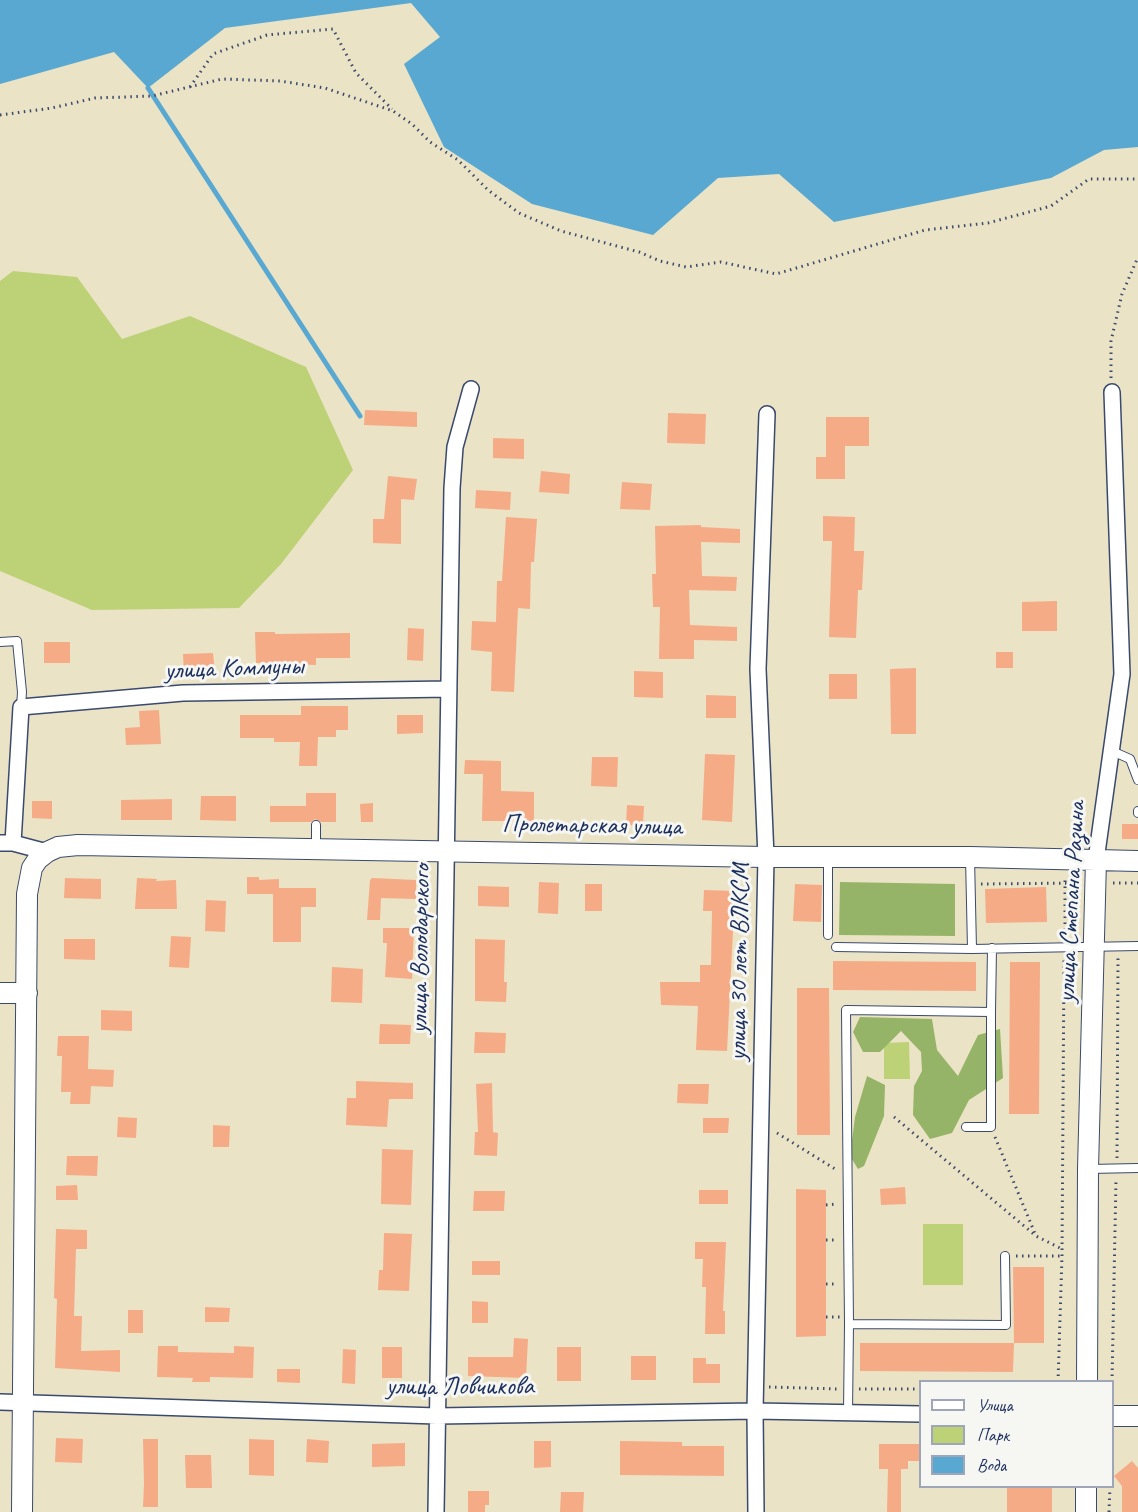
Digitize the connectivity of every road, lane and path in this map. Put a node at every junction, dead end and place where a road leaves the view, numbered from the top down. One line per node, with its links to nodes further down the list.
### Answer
1 (189, 87): 2 (path); 2 (path); 3 (path)
2 (393, 111): 4 (path)
3 (0, 115)
4 (1138, 179)
5 (1138, 257): 7 (path)
6 (471, 388): 10 (street, улица Володарского)
7 (1112, 392): 12 (street, улица Степана Разина)
8 (767, 414): 19 (street, улица 30 лет ВЛКСМ)
9 (0, 642): 11 (lane)
10 (449, 689): 11 (street, улица Коммуны); 17 (street, улица Володарского)
11 (21, 707): 15 (street)
12 (1110, 750): 13 (lane); 23 (street, улица Степана Разина)
13 (1138, 780)
14 (316, 825): 16 (lane)
15 (6, 843): 18 (street, Пролетарская улица)
16 (316, 848): 17 (street, Пролетарская улица); 18 (street, Пролетарская улица)
17 (447, 850): 19 (street, Пролетарская улица); 58 (street, улица Володарского)
18 (42, 856): 37 (street)
19 (766, 857): 20 (street, Пролетарская улица); 40 (street, улица 30 лет ВЛКСМ)
20 (828, 857): 21 (street, Пролетарская улица); 29 (lane)
21 (970, 857): 22 (street, Пролетарская улица); 28 (lane)
22 (1066, 859): 23 (street, Пролетарская улица); 25 (path)
23 (1096, 860): 24 (street, Пролетарская улица); 26 (street, улица Степана Разина)
24 (1138, 861)
25 (1065, 883): 26 (path); 28 (path); 31 (path)
26 (1095, 883): 27 (path); 30 (street, улица Степана Разина)
27 (1138, 883)
28 (970, 884): 35 (lane)
29 (828, 934)
30 (1094, 945): 31 (lane); 32 (lane); 44 (street, улица Степана Разина)
31 (1065, 946): 34 (lane); 47 (path)
32 (1138, 946)
33 (836, 947): 35 (lane)
34 (992, 948): 35 (lane); 38 (lane)
35 (972, 949)
36 (0, 993): 37 (street)
37 (27, 993): 54 (street)
38 (991, 1012): 41 (lane); 45 (lane)
39 (894, 1117): 46 (path)
40 (760, 1124): 45 (path); 55 (street, улица 30 лет ВЛКСМ)
41 (991, 1126): 42 (lane); 46 (path)
42 (966, 1127)
43 (1138, 1168): 44 (lane)
44 (1088, 1169): 52 (street, улица Степана Разина)
45 (847, 1176): 50 (lane)
46 (1036, 1236): 47 (path)
47 (1062, 1248): 49 (path)
48 (1005, 1256): 49 (path); 50 (lane)
49 (1062, 1256): 51 (path)
50 (849, 1324): 56 (lane)
51 (1058, 1380)
52 (1088, 1380)
53 (0, 1401): 54 (street, улица Ловчикова)
54 (23, 1401): 58 (street, улица Ловчикова); 63 (street)
55 (755, 1411): 56 (street, улица Ловчикова); 58 (street, улица Ловчикова); 65 (street, улица 30 лет ВЛКСМ)
56 (848, 1413): 57 (street, улица Ловчикова)
57 (919, 1414)
58 (437, 1416): 64 (street, улица Володарского)
59 (1114, 1416): 60 (street)
60 (1138, 1416)
61 (1086, 1488): 66 (street)
62 (1110, 1488): 67 (path)
63 (22, 1512)
64 (436, 1512)
65 (756, 1512)
66 (1086, 1512)
67 (1109, 1512)

